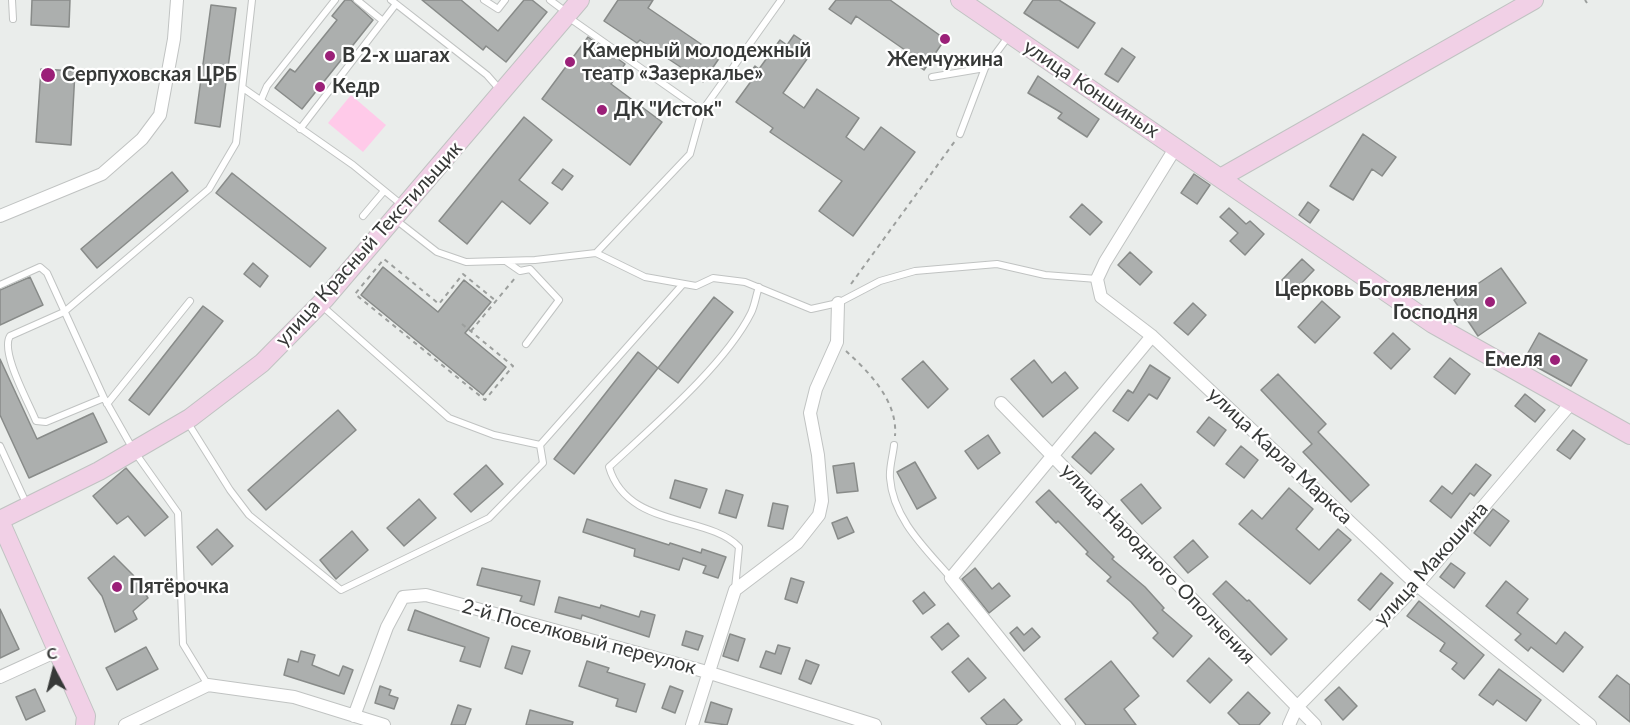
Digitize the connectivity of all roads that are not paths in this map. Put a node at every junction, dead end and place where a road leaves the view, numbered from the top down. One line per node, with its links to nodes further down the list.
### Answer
1 (12, 0): 14 (lane)
2 (177, 0): 29 (street)
3 (252, 0): 19 (lane)
4 (335, 0): 21 (lane)
5 (357, 0): 15 (lane)
6 (484, 0): 7 (lane)
7 (505, 0)
8 (550, 0): 13 (lane)
9 (782, 0): 22 (lane)
10 (960, 0): 16 (street, улица Коншиных)
11 (1534, 0): 26 (street)
12 (394, 2): 15 (lane); 20 (lane)
13 (572, 10): 20 (street, улица Красный Текстильщик); 22 (lane)
14 (13, 19)
15 (383, 21): 23 (lane)
16 (1010, 34): 17 (lane); 25 (street, улица Коншиных)
17 (985, 68): 18 (lane); 24 (lane)
18 (932, 77)
19 (243, 88): 21 (lane); 40 (lane)
20 (503, 93): 28 (street, улица Красный Текстильщик)
21 (261, 100): 23 (lane)
22 (702, 111): 31 (lane)
23 (300, 129): 27 (lane)
24 (960, 134)
25 (1176, 147): 26 (street, улица Коншиных); 33 (street)
26 (1222, 177): 44 (street, улица Коншиных)
27 (384, 191): 28 (lane); 30 (lane)
28 (399, 213): 32 (lane); 39 (street, улица Красный Текстильщик)
29 (0, 216)
30 (363, 216)
31 (596, 252): 32 (lane); 34 (lane)
32 (507, 262): 42 (lane)
33 (1097, 279): 38 (lane); 41 (street, улица Карла Маркса)
34 (683, 284): 36 (lane); 48 (lane)
35 (0, 285): 40 (lane)
36 (759, 287): 38 (lane); 57 (lane)
37 (190, 301): 43 (lane)
38 (838, 303): 57 (street)
39 (320, 304): 46 (street, улица Красный Текстильщик); 48 (lane)
40 (64, 312): 43 (lane); 43 (lane)
41 (1152, 336): 52 (street); 56 (street, улица Карла Маркса)
42 (526, 344)
43 (105, 401): 51 (lane)
44 (1572, 402): 47 (street, улица Коншиных); 56 (street, улица Макошина)
45 (1001, 403): 52 (street, улица Народного Ополчения)
46 (186, 420): 48 (lane); 51 (street, улица Красный Текстильщик)
47 (1630, 435)
48 (540, 445)
49 (894, 445): 55 (lane)
50 (0, 446): 53 (lane)
51 (134, 451): 53 (street, улица Красный Текстильщик); 61 (lane)
52 (1052, 453): 55 (street); 62 (street, улица Народного Ополчения)
53 (28, 506): 54 (street, улица Красный Текстильщик)
54 (0, 521): 58 (street)
55 (951, 578): 69 (street)
56 (1417, 585): 62 (street, улица Макошина); 72 (street, улица Карла Маркса)
57 (735, 590): 59 (street)
58 (57, 651): 60 (street); 64 (street)
59 (707, 672): 63 (street, 2-й Поселковый переулок); 67 (street); 68 (street, 2-й Поселковый переулок)
60 (0, 677)
61 (208, 685): 63 (street); 65 (street)
62 (1297, 707): 70 (street, улица Макошина); 71 (street, улица Народного Ополчения)
63 (354, 716): 66 (street)
64 (85, 725)
65 (125, 725)
66 (384, 725)
67 (692, 725)
68 (875, 725)
69 (1069, 725)
70 (1289, 725)
71 (1315, 725)
72 (1590, 725)

